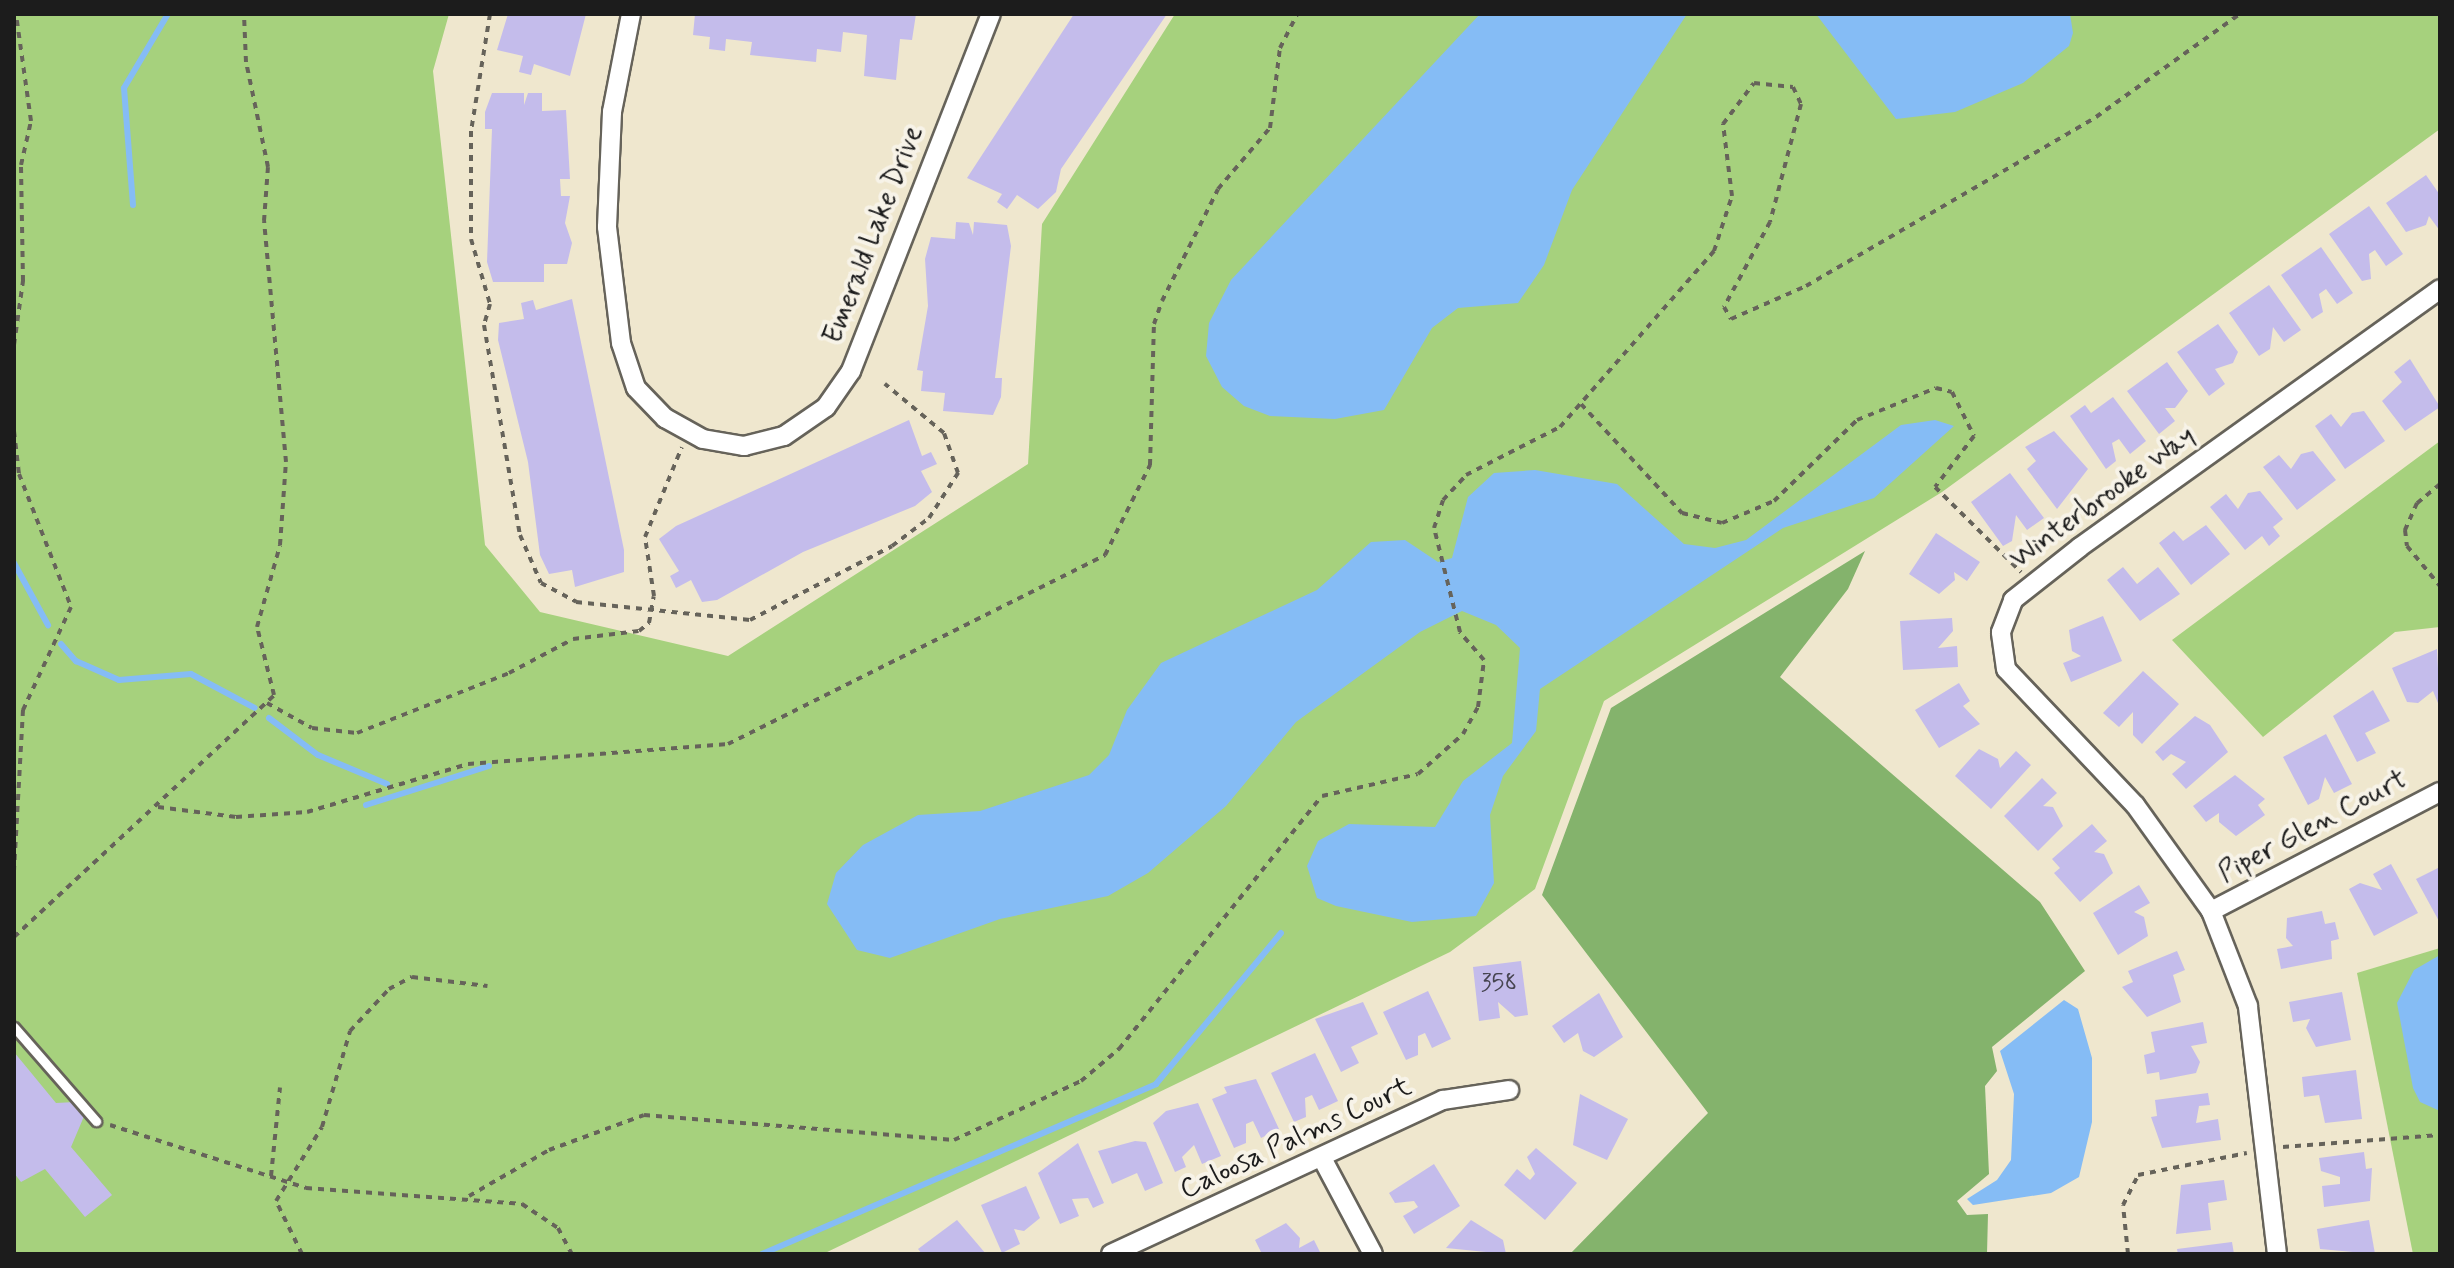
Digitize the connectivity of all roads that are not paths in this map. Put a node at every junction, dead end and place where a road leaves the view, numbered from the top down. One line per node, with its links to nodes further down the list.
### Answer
1 (631, 14): 2 (street, Emerald Lake Drive)
2 (991, 14)
3 (2440, 289): 5 (street, Winterbrooke Way)
4 (2440, 792): 5 (street, Piper Glen Court)
5 (2211, 911): 12 (street, Winterbrooke Way)
6 (14, 1027): 8 (lane)
7 (1509, 1090): 9 (street, Caloosa Palms Court)
8 (96, 1121)
9 (1323, 1160): 10 (street, Caloosa Palms Court); 11 (street)
10 (1111, 1254)
11 (1373, 1254)
12 (2277, 1254)

